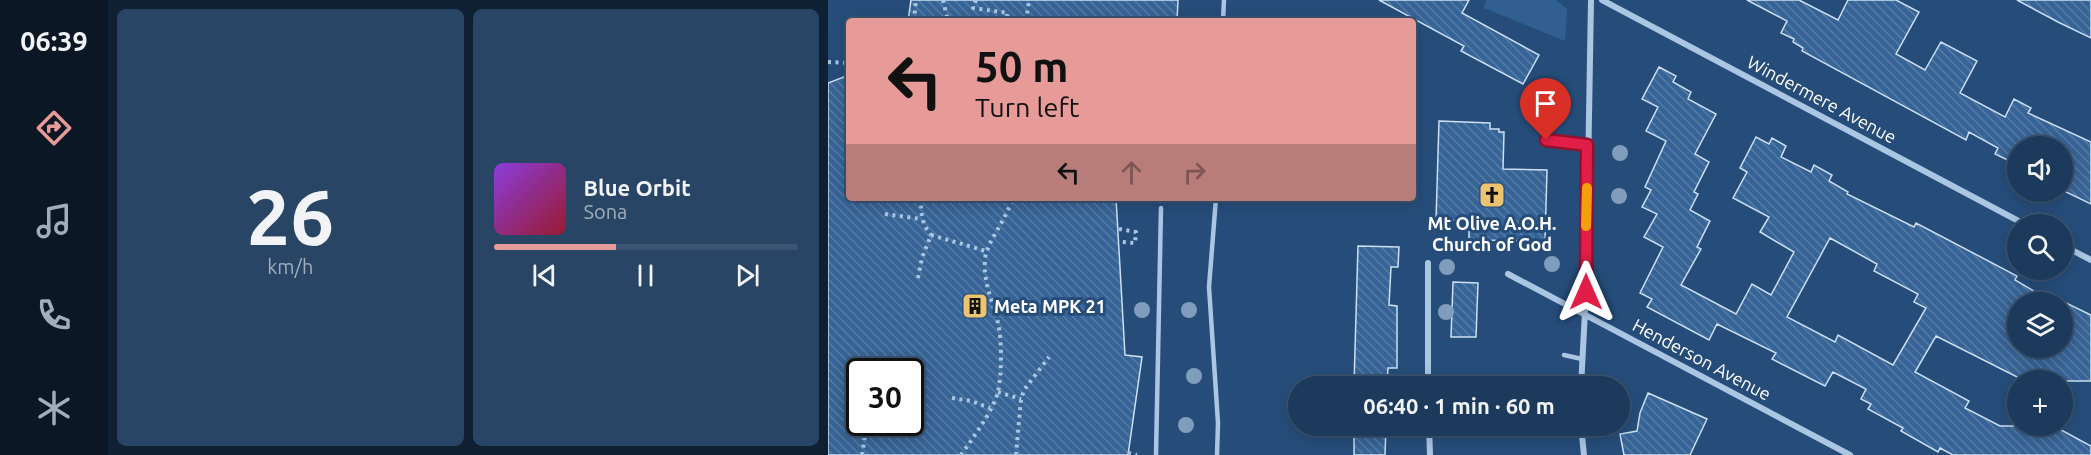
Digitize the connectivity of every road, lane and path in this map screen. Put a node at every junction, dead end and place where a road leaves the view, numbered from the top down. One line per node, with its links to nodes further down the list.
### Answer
1 (916, 0): 8 (path)
2 (943, 0): 9 (path)
3 (976, 0): 10 (path)
4 (1029, 0): 11 (path)
5 (1224, 0): 12 (lane)
6 (1591, 0): 16 (street)
7 (1602, 0): 22 (street, Windermere Avenue)
8 (914, 18)
9 (947, 18)
10 (1007, 18)
11 (1026, 18)
12 (1223, 18)
13 (828, 62): 14 (path)
14 (846, 63)
15 (1546, 140): 16 (lane)
16 (1587, 145): 33 (street)
17 (921, 201): 23 (path)
18 (1011, 201): 27 (path)
19 (1216, 201): 52 (lane)
20 (1161, 208): 51 (lane)
21 (885, 214): 23 (path)
22 (2007, 215)
23 (921, 219): 25 (path)
24 (1119, 229): 26 (path)
25 (931, 235): 27 (path); 32 (path)
26 (1122, 242)
27 (986, 251): 39 (path)
28 (2073, 251): 29 (street)
29 (2091, 260)
30 (1428, 263): 37 (street)
31 (1508, 274): 33 (street, Henderson Avenue)
32 (918, 278)
33 (1585, 315): 36 (street); 55 (street, Henderson Avenue)
34 (1564, 355): 36 (lane)
35 (1049, 357): 41 (path)
36 (1582, 359): 38 (street)
37 (1428, 376)
38 (1581, 376)
39 (998, 392): 41 (path); 42 (path)
40 (952, 398): 42 (path)
41 (1021, 399): 49 (path)
42 (990, 408): 48 (path)
43 (865, 436): 47 (path)
44 (1429, 436): 53 (street)
45 (1582, 436): 54 (street)
46 (1128, 453): 50 (path)
47 (862, 455)
48 (961, 455)
49 (1016, 455)
50 (1137, 455)
51 (1156, 455)
52 (1218, 455)
53 (1430, 455)
54 (1584, 455)
55 (1850, 455)

